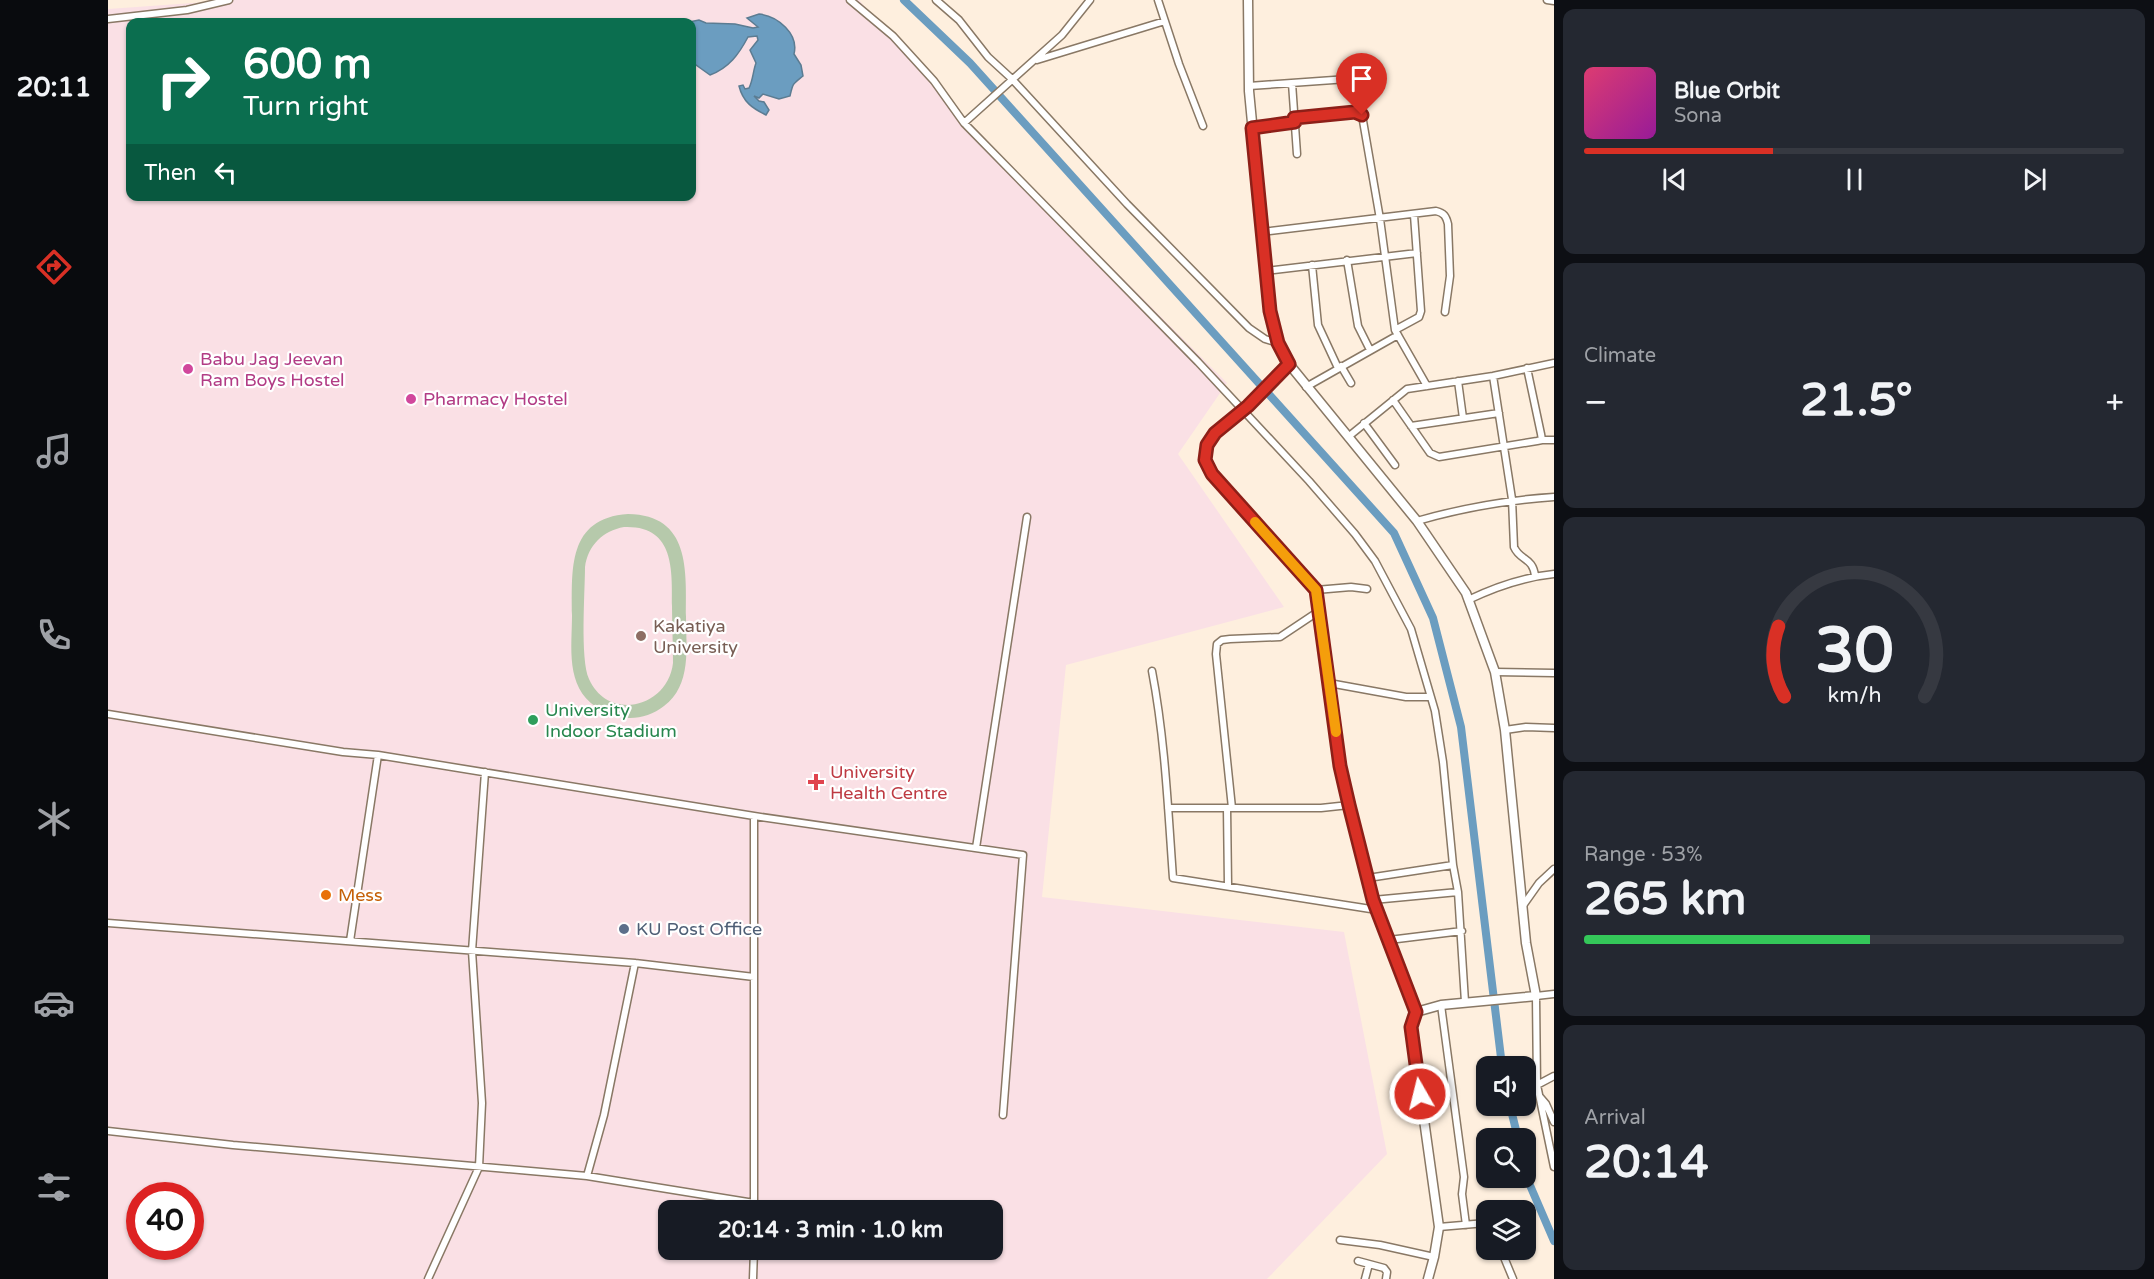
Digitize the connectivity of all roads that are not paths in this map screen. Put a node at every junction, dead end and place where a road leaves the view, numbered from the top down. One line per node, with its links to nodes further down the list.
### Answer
1 (229, 0): 9 (street)
2 (850, 0): 17 (street)
3 (936, 0): 13 (street)
4 (1090, 0): 11 (street)
5 (1158, 0): 10 (street)
6 (1248, 0): 15 (street)
7 (1547, 0): 8 (street)
8 (1554, 2)
9 (108, 19)
10 (1165, 21): 11 (street); 18 (street)
11 (1036, 60): 13 (street)
12 (1376, 77): 14 (street)
13 (1010, 81): 17 (street); 31 (street)
14 (1292, 83): 15 (street); 16 (street)
15 (1249, 86): 19 (street)
16 (1295, 120): 19 (street); 20 (street); 22 (street)
17 (964, 123): 43 (street)
18 (1203, 126)
19 (1252, 128): 23 (street)
20 (1297, 154)
21 (1414, 215): 22 (street); 24 (street); 29 (street)
22 (1380, 219): 23 (street); 25 (street)
23 (1262, 232): 28 (street)
24 (1417, 253): 25 (street); 30 (street)
25 (1385, 257): 26 (street); 30 (street)
26 (1347, 260): 27 (street); 32 (street)
27 (1312, 265): 28 (street); 35 (street)
28 (1266, 271): 31 (street)
29 (1445, 312)
30 (1396, 332): 32 (street); 40 (street)
31 (1278, 343): 34 (street)
32 (1370, 350): 35 (street)
33 (1554, 363): 36 (street)
34 (1289, 364): 41 (street); 43 (street)
35 (1340, 367): 39 (street); 41 (street)
36 (1527, 368): 37 (street); 49 (street)
37 (1493, 376): 38 (street); 44 (street)
38 (1458, 381): 40 (street); 45 (street)
39 (1351, 383)
40 (1427, 386): 42 (street)
41 (1306, 387): 48 (street)
42 (1393, 400): 46 (street); 47 (street)
43 (1245, 408): 60 (street); 67 (street)
44 (1498, 413): 45 (street); 51 (street)
45 (1463, 418): 47 (street)
46 (1364, 423): 48 (street); 52 (street)
47 (1411, 426): 51 (street)
48 (1348, 437): 56 (street)
49 (1542, 440): 50 (street); 51 (street)
50 (1554, 440)
51 (1504, 446): 54 (street)
52 (1395, 465)
53 (1554, 497): 54 (street)
54 (1512, 499): 56 (street); 58 (street)
55 (1028, 517): 77 (street)
56 (1417, 521): 61 (street)
57 (1554, 574): 58 (street)
58 (1535, 576): 61 (street)
59 (1367, 589): 60 (street)
60 (1316, 590): 62 (street)
61 (1468, 600): 64 (street)
62 (1319, 611): 66 (street); 75 (street)
63 (1152, 671): 74 (street)
64 (1495, 672): 65 (street); 70 (street)
65 (1554, 673)
66 (1329, 683): 67 (street); 73 (street)
67 (1430, 697): 78 (street)
68 (108, 714): 71 (street)
69 (1554, 728): 70 (street)
70 (1505, 730): 84 (street)
71 (378, 755): 72 (street); 89 (street)
72 (485, 772): 76 (street); 90 (street)
73 (1349, 805): 75 (street); 80 (street)
74 (1168, 808): 75 (street); 81 (street)
75 (1229, 808): 81 (street)
76 (754, 816): 77 (street); 92 (street)
77 (976, 848): 102 (street)
78 (1453, 865): 80 (street); 82 (street)
79 (1554, 869): 84 (street)
80 (1368, 878): 83 (street)
81 (1228, 885): 85 (street)
82 (1458, 892): 83 (street); 87 (street)
83 (1373, 900): 85 (street)
84 (1522, 907): 94 (street)
85 (1377, 910): 88 (street)
86 (108, 923): 89 (street)
87 (1461, 931): 88 (street); 95 (street)
88 (1389, 940): 97 (street)
89 (351, 941): 90 (street)
90 (472, 951): 91 (street); 105 (street)
91 (635, 963): 92 (street); 107 (street)
92 (754, 977): 109 (street)
93 (1554, 994): 94 (street)
94 (1536, 996): 95 (street); 98 (street)
95 (1469, 1002): 96 (street)
96 (1441, 1005): 97 (street); 111 (street)
97 (1416, 1012): 112 (street)
98 (1536, 1056)
99 (1554, 1076): 100 (street)
100 (1536, 1085): 101 (street)
101 (1539, 1096): 103 (street); 106 (street)
102 (1003, 1115)
103 (1554, 1122)
104 (108, 1131): 105 (street)
105 (479, 1167): 107 (street); 119 (street)
106 (1554, 1167)
107 (587, 1176): 108 (street)
108 (716, 1200)
109 (754, 1200)
110 (1476, 1224): 111 (street)
111 (1466, 1225): 112 (street)
112 (1439, 1227): 114 (street)
113 (1340, 1240): 114 (street)
114 (1434, 1257): 123 (street)
115 (754, 1260): 120 (street)
116 (1505, 1260): 124 (street)
117 (1358, 1261): 118 (street)
118 (1369, 1264): 121 (street); 122 (street)
119 (429, 1279)
120 (753, 1279)
121 (1365, 1279)
122 (1386, 1279)
123 (1428, 1279)
124 (1513, 1279)

